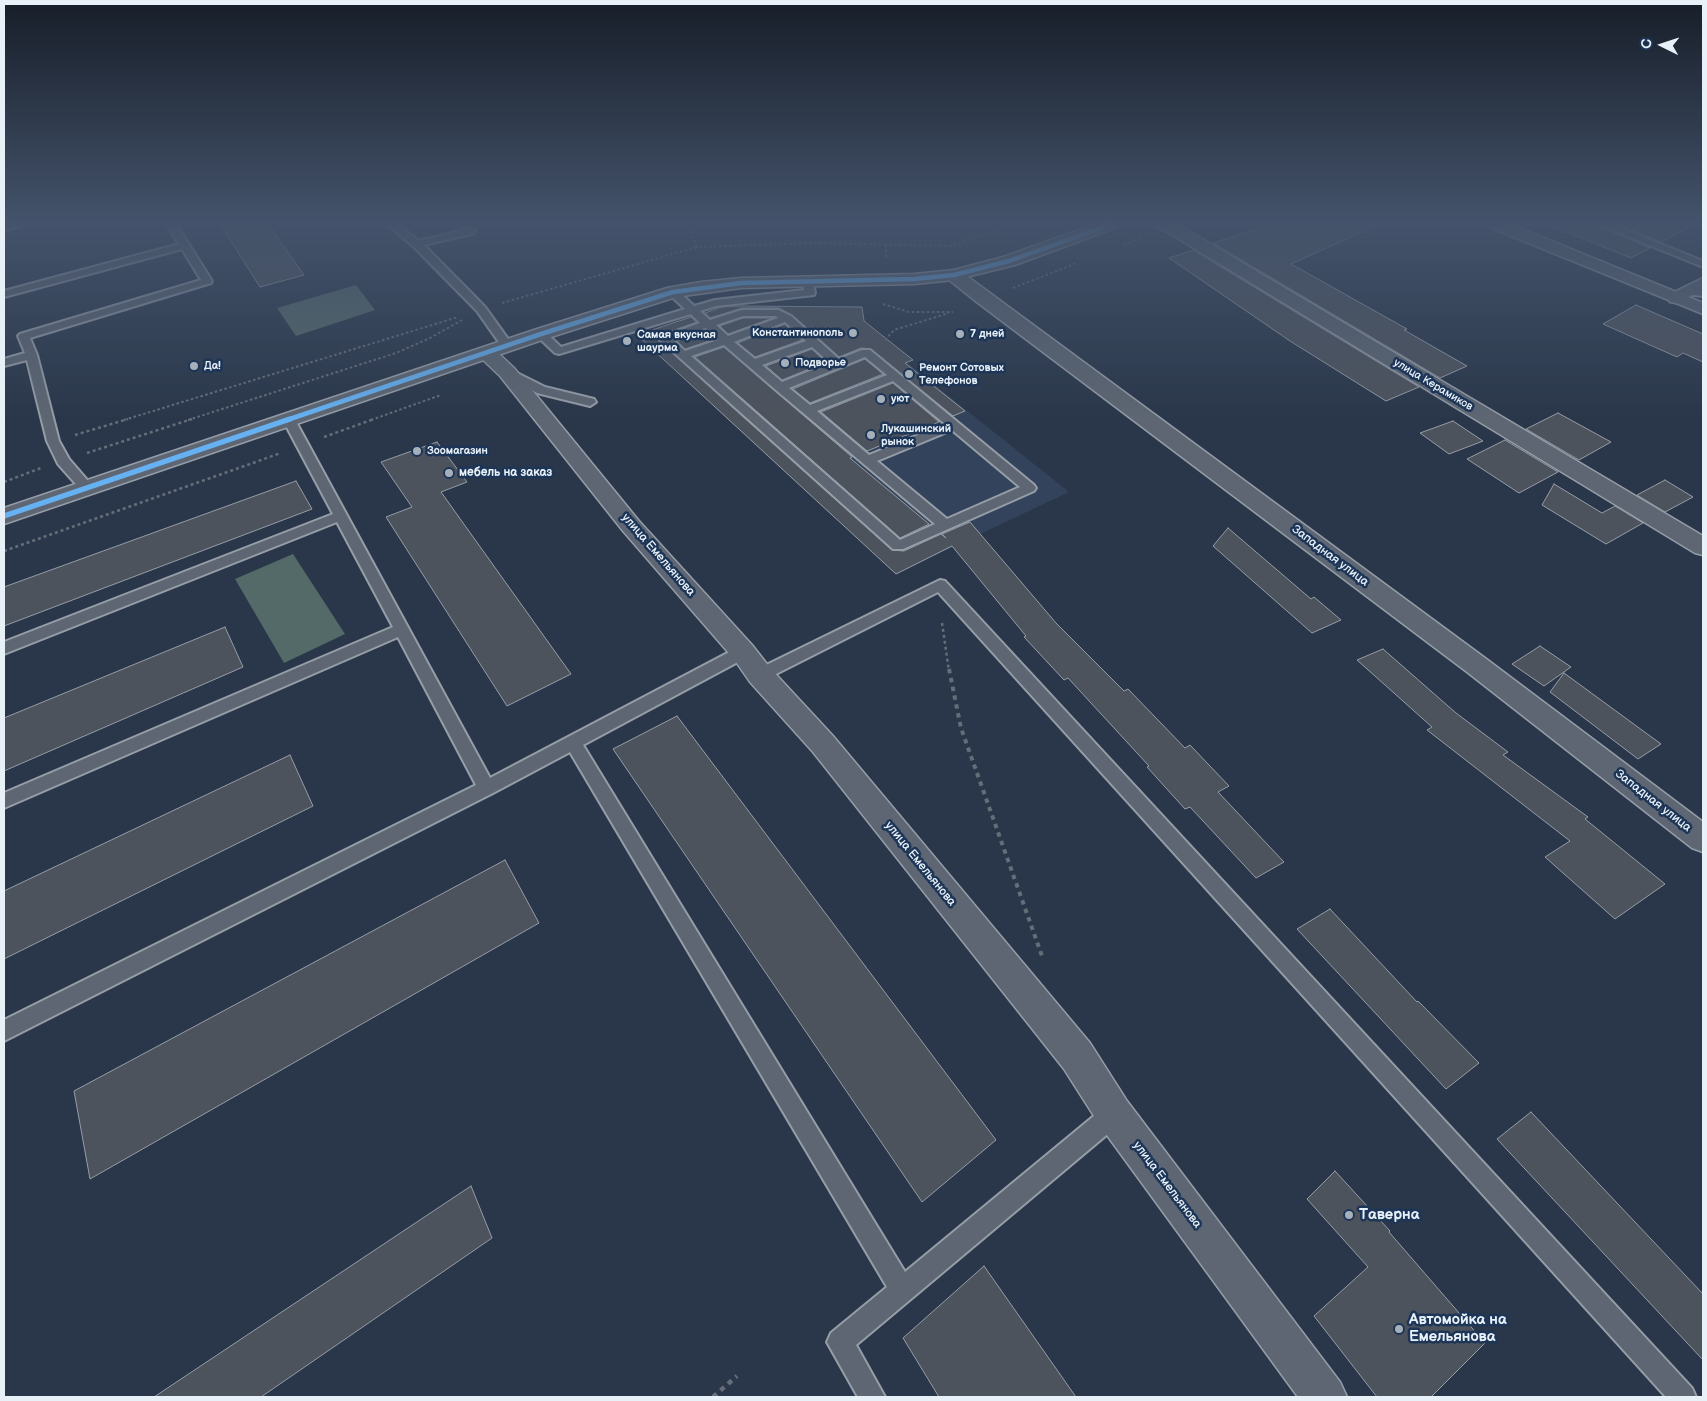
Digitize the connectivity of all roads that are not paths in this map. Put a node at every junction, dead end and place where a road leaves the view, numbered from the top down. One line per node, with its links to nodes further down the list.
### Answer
1 (21, 289): 10 (lane)
2 (179, 289): 19 (lane)
3 (462, 289): 21 (lane)
4 (688, 289): 9 (street)
5 (809, 289): 13 (lane)
6 (972, 289): 44 (street, Западная улица)
7 (1274, 289): 36 (street, улица Керамиков)
8 (1674, 289): 11 (street)
9 (674, 292): 13 (lane); 16 (street)
10 (4, 294)
11 (1689, 295): 12 (street)
12 (1703, 309)
13 (692, 310): 15 (lane); 16 (lane)
14 (787, 318): 15 (lane); 17 (lane); 18 (lane)
15 (708, 324): 17 (lane); 20 (lane)
16 (541, 334): 21 (street)
17 (726, 341): 20 (lane); 23 (lane)
18 (814, 342): 23 (lane); 24 (lane)
19 (31, 355): 22 (lane); 32 (lane)
20 (684, 355): 35 (lane)
21 (500, 357): 27 (lane); 29 (street); 40 (street, улица Емельянова)
22 (4, 363)
23 (754, 364): 26 (lane)
24 (838, 364): 25 (lane); 26 (lane)
25 (895, 376): 28 (lane); 30 (lane)
26 (780, 386): 28 (lane)
27 (590, 402)
28 (808, 410): 31 (lane)
29 (289, 420): 32 (street); 34 (lane)
30 (953, 425): 31 (lane); 35 (lane)
31 (868, 460): 35 (lane)
32 (86, 488): 33 (street)
33 (4, 516)
34 (340, 516): 38 (lane); 39 (lane)
35 (945, 525)
36 (1703, 547)
37 (940, 585): 40 (lane); 50 (lane)
38 (401, 630): 42 (lane); 43 (lane)
39 (4, 648)
40 (752, 663): 41 (lane); 46 (street, улица Емельянова)
41 (573, 743): 42 (lane); 47 (lane)
42 (487, 788): 45 (lane)
43 (4, 801)
44 (1703, 840)
45 (4, 1031)
46 (1114, 1114): 47 (lane); 49 (street, улица Емельянова)
47 (902, 1290): 48 (lane)
48 (872, 1397)
49 (1326, 1397)
50 (1683, 1397)

